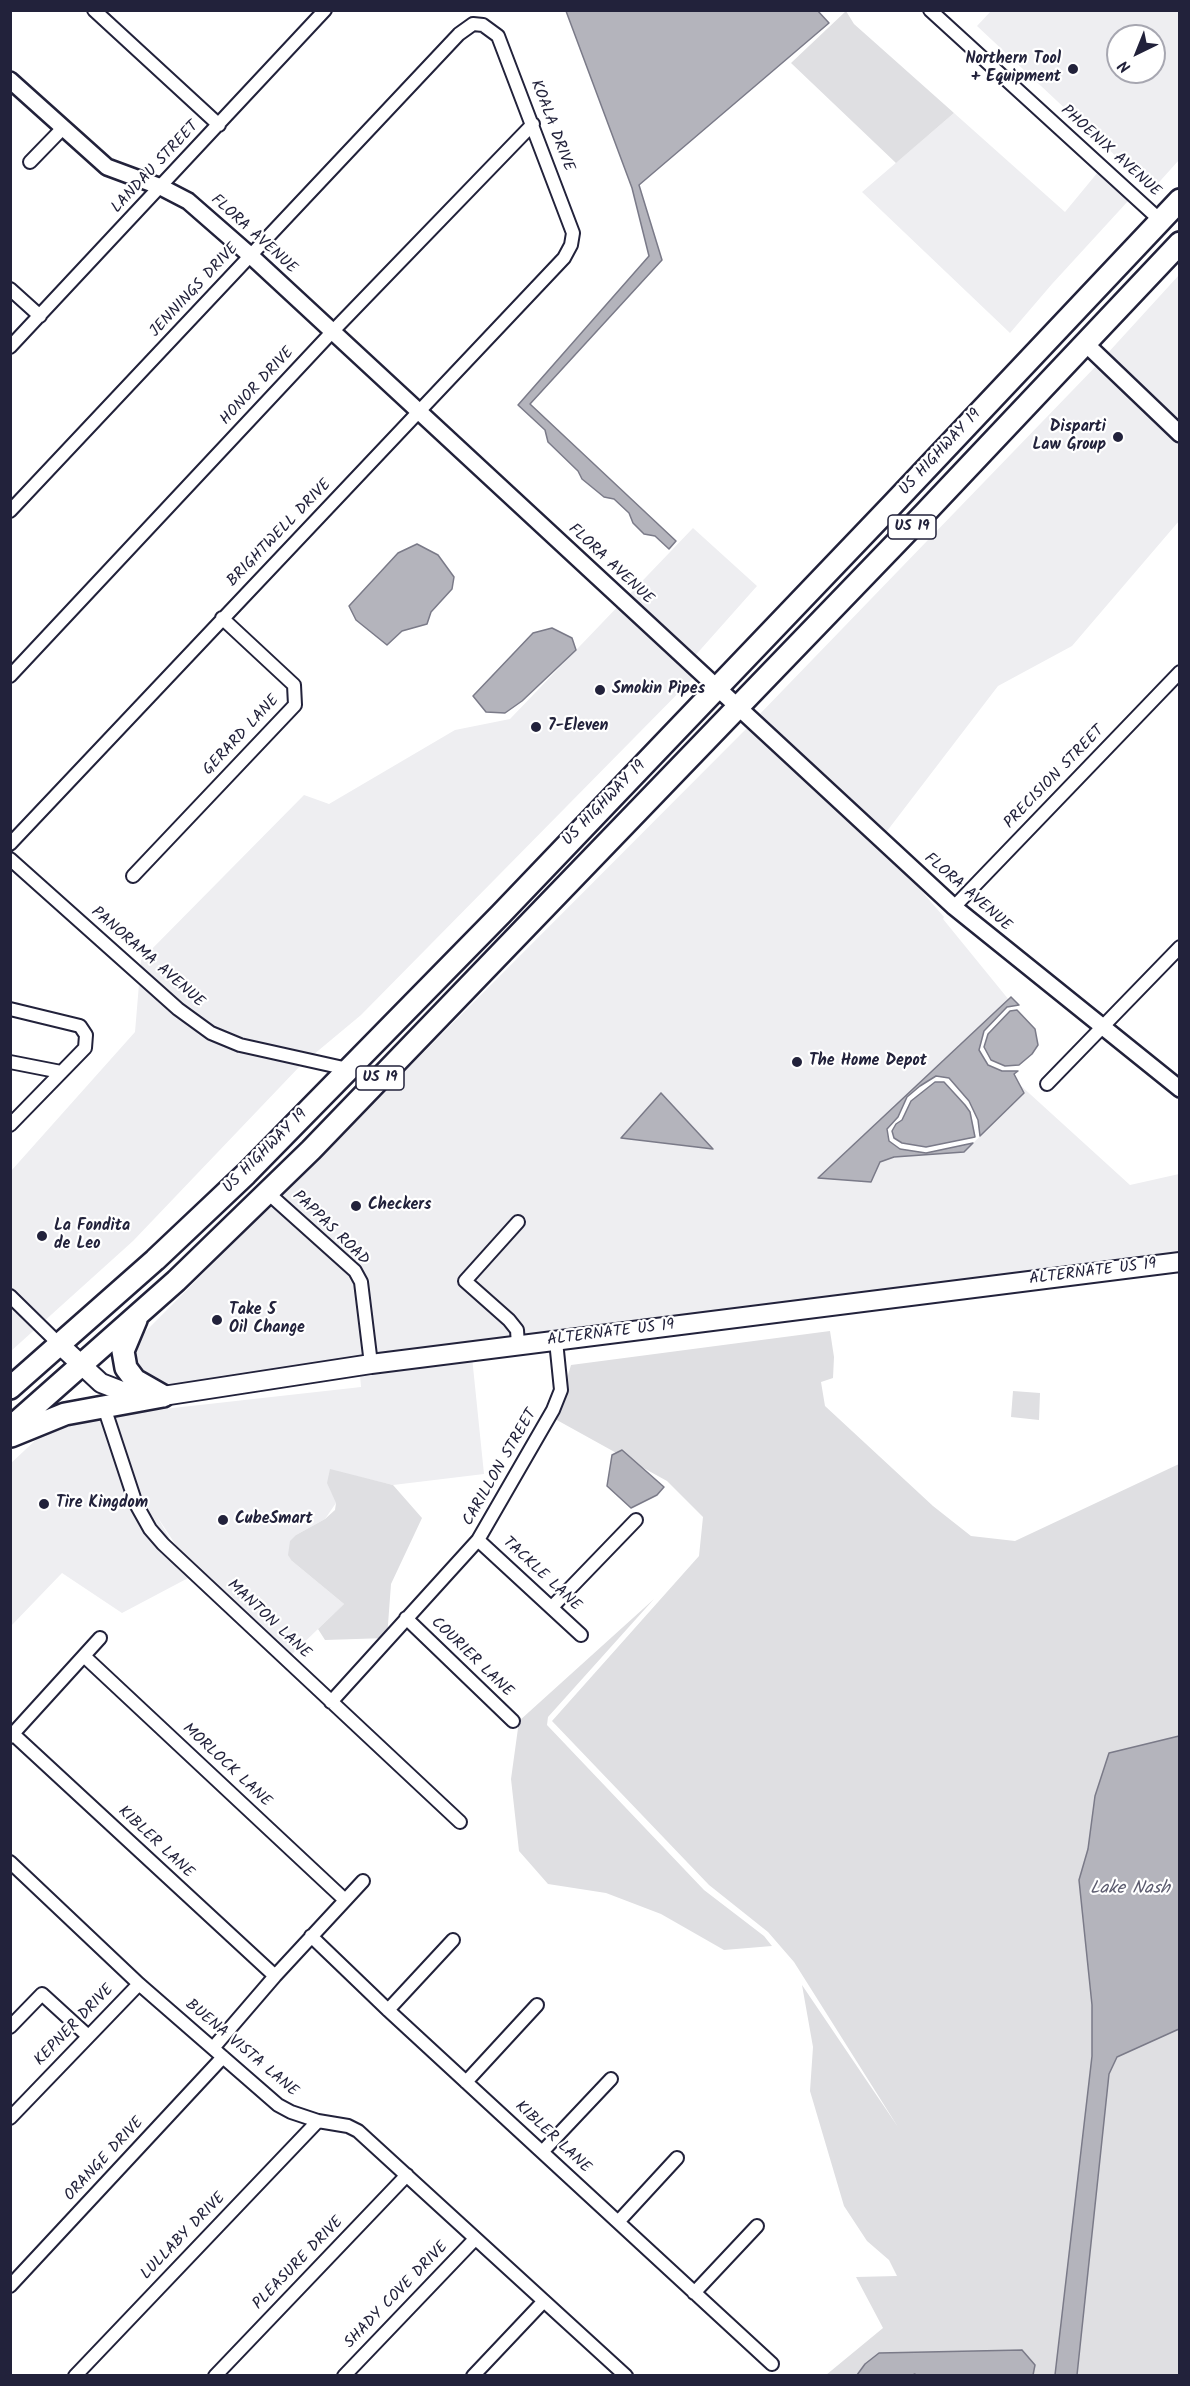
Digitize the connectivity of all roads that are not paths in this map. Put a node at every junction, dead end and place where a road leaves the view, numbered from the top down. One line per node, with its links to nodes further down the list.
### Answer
1 (94, 10): 7 (street)
2 (325, 10): 7 (street, LANDAU STREET)
3 (930, 10): 12 (street, PHOENIX AVENUE)
4 (483, 25): 6 (street, KOALA DRIVE); 15 (street, JENNINGS DRIVE)
5 (10, 80): 8 (street, FLORA AVENUE)
6 (533, 124): 14 (street, KOALA DRIVE); 19 (street, HONOR DRIVE)
7 (219, 125): 10 (street, LANDAU STREET)
8 (62, 129): 9 (street); 10 (street, FLORA AVENUE)
9 (30, 162)
10 (161, 187): 15 (street, FLORA AVENUE); 17 (street, LANDAU STREET)
11 (1179, 200): 12 (highway, US HIGHWAY 19 / US 19)
12 (1160, 220): 18 (highway, US HIGHWAY 19 / US 19); 20 (highway)
13 (1179, 243): 20 (highway, US HIGHWAY 19 / US 19)
14 (571, 245): 22 (street, BRIGHTWELL DRIVE)
15 (251, 256): 19 (street, FLORA AVENUE); 26 (street, JENNINGS DRIVE)
16 (10, 289): 17 (street)
17 (40, 316): 21 (street, LANDAU STREET)
18 (1061, 326): 23 (highway); 25 (highway, US HIGHWAY 19 / US 19)
19 (332, 332): 22 (street, FLORA AVENUE); 30 (street, HONOR DRIVE)
20 (1086, 344): 23 (highway, US HIGHWAY 19 / US 19); 24 (street)
21 (10, 347)
22 (420, 412): 28 (street, BRIGHTWELL DRIVE); 31 (street, FLORA AVENUE)
23 (1018, 415): 27 (highway, US HIGHWAY 19 / US 19)
24 (1179, 434)
25 (956, 437): 27 (highway); 31 (highway, US HIGHWAY 19 / US 19)
26 (10, 511)
27 (925, 513): 32 (highway, US HIGHWAY 19 / US 19)
28 (222, 618): 33 (street, BRIGHTWELL DRIVE); 35 (street, GERARD LANE)
29 (1179, 672): 36 (street, PRECISION STREET)
30 (10, 676)
31 (716, 688): 32 (street, FLORA AVENUE); 38 (highway, US HIGHWAY 19 / US 19)
32 (737, 709): 36 (street, FLORA AVENUE); 41 (highway, US HIGHWAY 19 / US 19)
33 (10, 844)
34 (10, 859): 43 (street, PANORAMA AVENUE)
35 (133, 876)
36 (954, 907): 40 (street, FLORA AVENUE)
37 (1179, 947): 40 (street)
38 (450, 963): 41 (highway); 43 (highway, US HIGHWAY 19 / US 19)
39 (10, 1009): 44 (street)
40 (1102, 1028): 45 (street); 46 (street, FLORA AVENUE)
41 (397, 1061): 48 (highway, US HIGHWAY 19 / US 19)
42 (10, 1062): 44 (street)
43 (348, 1068): 49 (highway); 55 (highway, US HIGHWAY 19 / US 19)
44 (61, 1072): 47 (street)
45 (1047, 1084)
46 (1179, 1089)
47 (10, 1125)
48 (268, 1193): 49 (highway, US HIGHWAY 19 / US 19); 58 (street, PAPPAS ROAD)
49 (239, 1221): 53 (highway, US HIGHWAY 19 / US 19)
50 (518, 1222): 56 (street)
51 (1179, 1262): 54 (main road, ALTERNATE US 19)
52 (10, 1296): 55 (street)
53 (141, 1311): 57 (highway, US HIGHWAY 19 / US 19); 60 (highway)
54 (556, 1341): 56 (main road, ALTERNATE US 19); 65 (street, CARILLON STREET)
55 (59, 1344): 57 (main road, ALTERNATE US 19); 59 (highway, US HIGHWAY 19 / US 19)
56 (518, 1345): 58 (main road, ALTERNATE US 19)
57 (80, 1364): 60 (main road, ALTERNATE US 19); 62 (highway, US HIGHWAY 19 / US 19)
58 (371, 1364): 60 (main road, ALTERNATE US 19)
59 (10, 1388)
60 (163, 1396): 61 (highway)
61 (104, 1407): 63 (highway); 71 (street, MANTON LANE)
62 (10, 1428)
63 (10, 1436)
64 (636, 1520): 66 (street)
65 (478, 1540): 66 (street, TACKLE LANE); 67 (street, CARILLON STREET)
66 (552, 1607): 68 (street, TACKLE LANE)
67 (406, 1618): 71 (street, CARILLON STREET); 72 (street, COURIER LANE)
68 (581, 1635)
69 (100, 1638): 70 (street)
70 (84, 1656): 73 (street); 77 (street, MORLOCK LANE)
71 (331, 1702): 74 (street, MANTON LANE)
72 (513, 1721)
73 (12, 1736): 80 (street, KIBLER LANE)
74 (460, 1822)
75 (13, 1870): 81 (street, BUENA VISTA LANE)
76 (363, 1881): 77 (street)
77 (345, 1900): 78 (street)
78 (312, 1936): 80 (street); 83 (street, KIBLER LANE)
79 (453, 1940): 83 (street)
80 (275, 1976): 86 (street)
81 (139, 1984): 85 (street, KEPNER DRIVE); 86 (street, BUENA VISTA LANE)
82 (537, 2005): 89 (street)
83 (388, 2010): 89 (street, KIBLER LANE)
84 (10, 2027): 85 (street)
85 (88, 2036): 90 (street, KEPNER DRIVE)
86 (213, 2048): 87 (street, BUENA VISTA LANE)
87 (223, 2057): 91 (street, BUENA VISTA LANE); 98 (street, ORANGE DRIVE)
88 (611, 2079): 92 (street)
89 (466, 2082): 92 (street, KIBLER LANE)
90 (10, 2118)
91 (318, 2121): 94 (street, BUENA VISTA LANE); 103 (street, LULLABY DRIVE)
92 (543, 2151): 95 (street, KIBLER LANE)
93 (676, 2158): 95 (street)
94 (407, 2175): 97 (street, BUENA VISTA LANE); 104 (street, PLEASURE DRIVE)
95 (618, 2222): 99 (street, KIBLER LANE)
96 (757, 2226): 99 (street)
97 (475, 2239): 100 (street, BUENA VISTA LANE); 105 (street, SHADY COVE DRIVE)
98 (10, 2286)
99 (694, 2292): 101 (street, KIBLER LANE)
100 (543, 2301): 102 (street, BUENA VISTA LANE); 106 (street)
101 (772, 2364)
102 (617, 2373)
103 (75, 2376)
104 (215, 2376)
105 (344, 2376)
106 (473, 2376)

